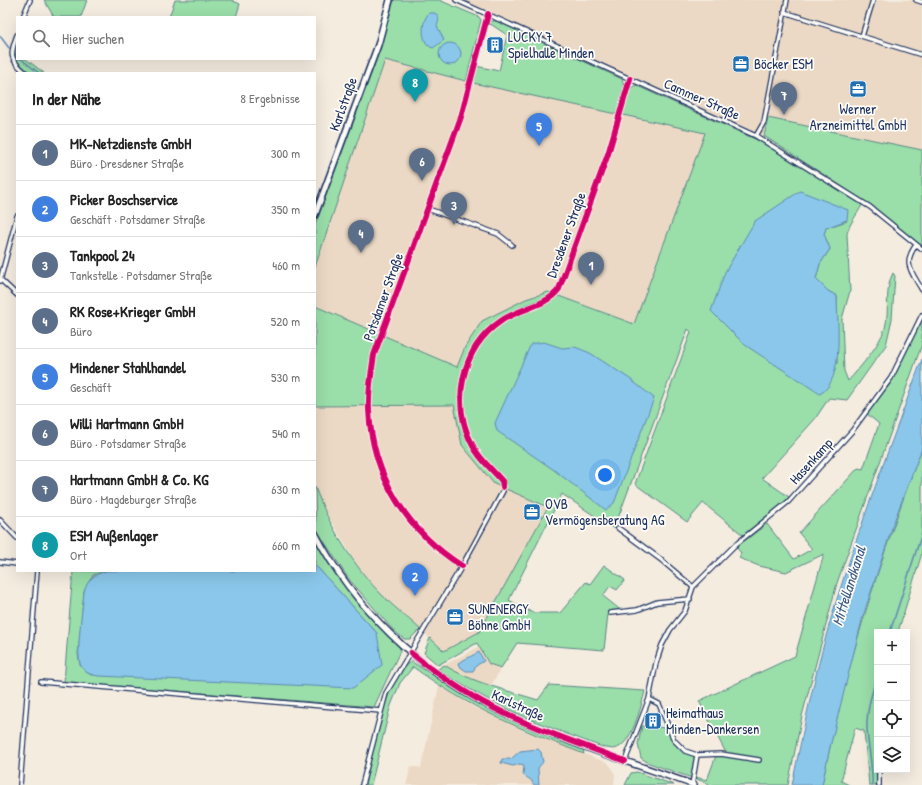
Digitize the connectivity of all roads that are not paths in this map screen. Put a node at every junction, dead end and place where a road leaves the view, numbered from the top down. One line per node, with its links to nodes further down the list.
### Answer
1 (30, 0): 10 (street)
2 (390, 0): 18 (street, Karlstraße)
3 (456, 0): 9 (street, Cammer Straße)
4 (786, 0): 8 (street)
5 (873, 0): 11 (street)
6 (916, 0): 7 (street)
7 (922, 2)
8 (784, 12): 11 (street); 16 (street)
9 (488, 14): 15 (street, Cammer Straße); 17 (street, Potsdamer Straße)
10 (23, 16)
11 (862, 36): 13 (street)
12 (16, 39): 14 (street)
13 (922, 55)
14 (25, 72)
15 (630, 79): 16 (street, Cammer Straße); 33 (street, Dresdener Straße)
16 (756, 136): 21 (street, Cammer Straße)
17 (428, 209): 20 (street); 33 (street, Potsdamer Straße)
18 (316, 212)
19 (16, 220): 23 (street)
20 (512, 244)
21 (916, 244): 22 (street, Cammer Straße); 24 (street)
22 (922, 250)
23 (0, 280): 25 (street)
24 (922, 290)
25 (16, 294)
26 (922, 315): 35 (street, Hasenkamp)
27 (0, 520): 30 (street)
28 (618, 528): 35 (street)
29 (316, 535): 38 (street, Karlstraße)
30 (16, 537)
31 (0, 562): 32 (street)
32 (16, 564)
33 (462, 566): 38 (street)
34 (37, 572): 46 (street)
35 (692, 587): 36 (street)
36 (690, 599): 37 (street); 40 (street)
37 (610, 613)
38 (411, 653): 41 (street); 44 (street, Karlstraße)
39 (41, 682): 41 (street)
40 (649, 699): 42 (street); 44 (street)
41 (381, 710): 47 (street)
42 (697, 755): 43 (street); 48 (street)
43 (759, 760)
44 (625, 761): 48 (street, Karlstraße)
45 (879, 773): 49 (street)
46 (20, 785)
47 (362, 785)
48 (693, 785)
49 (879, 785)

